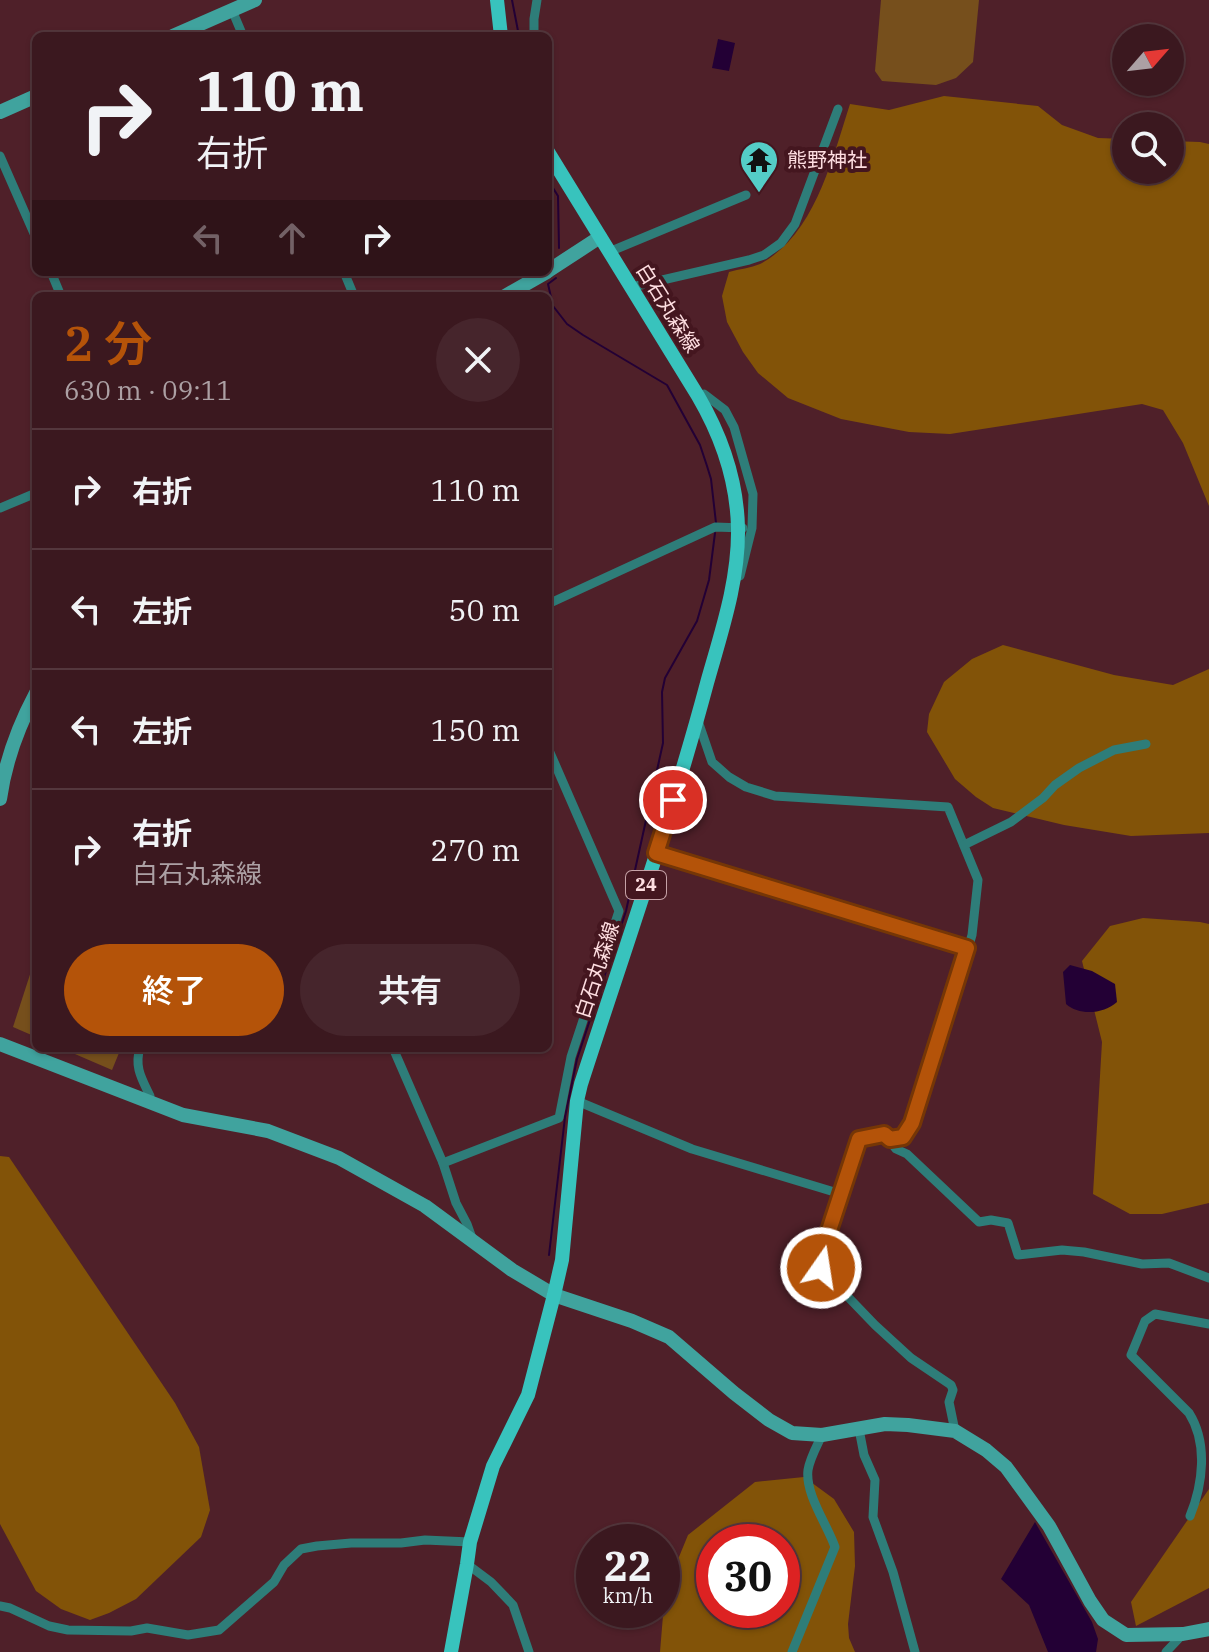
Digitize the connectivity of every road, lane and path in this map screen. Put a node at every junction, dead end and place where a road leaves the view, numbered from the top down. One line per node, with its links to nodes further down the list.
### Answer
1 (497, 0): 6 (main road)
2 (537, 0): 7 (street)
3 (244, 4): 4 (street); 5 (street)
4 (182, 32)
5 (243, 32)
6 (501, 32)
7 (534, 32)
8 (32, 98): 10 (street)
9 (838, 109): 19 (street)
10 (0, 112)
11 (0, 156): 14 (street)
12 (552, 159): 15 (main road, 白石丸森線 / 24)
13 (746, 195): 16 (street)
14 (32, 229)
15 (600, 237): 16 (main road, 白石丸森線 / 24); 17 (street)
16 (609, 252): 19 (main road, 白石丸森線 / 24)
17 (552, 269)
18 (540, 276): 20 (street)
19 (632, 287): 23 (main road, 白石丸森線 / 24)
20 (512, 292)
21 (32, 495): 22 (street)
22 (0, 508)
23 (745, 528): 24 (street); 26 (main road, 白石丸森線 / 24)
24 (552, 602)
25 (32, 707): 29 (street)
26 (698, 719): 31 (street); 32 (main road, 白石丸森線 / 24)
27 (1146, 744): 31 (street)
28 (552, 757): 40 (street)
29 (2, 771): 30 (street)
30 (0, 799)
31 (964, 845): 33 (street)
32 (656, 853): 33 (street); 37 (main road, 白石丸森線 / 24)
33 (967, 948): 39 (street)
34 (0, 1044): 38 (street)
35 (139, 1052): 38 (street)
36 (395, 1052): 40 (street)
37 (577, 1101): 41 (street); 44 (main road, 白石丸森線 / 24)
38 (147, 1102): 42 (street)
39 (884, 1134): 41 (street); 43 (street)
40 (443, 1163): 42 (street)
41 (841, 1194): 47 (street)
42 (473, 1241): 44 (street)
43 (1209, 1278)
44 (554, 1295): 48 (street); 50 (main road, 白石丸森線 / 24)
45 (1209, 1324): 49 (street)
46 (859, 1429): 47 (street); 48 (street); 58 (street)
47 (955, 1431): 54 (street)
48 (822, 1435): 57 (street)
49 (1190, 1516)
50 (470, 1542): 51 (main road, 白石丸森線 / 24); 52 (street)
51 (467, 1564): 55 (main road, 白石丸森線 / 24); 56 (street)
52 (0, 1606)
53 (1209, 1629): 54 (street)
54 (1183, 1634): 59 (street)
55 (451, 1652)
56 (529, 1652)
57 (792, 1652)
58 (915, 1652)
59 (1166, 1652)

